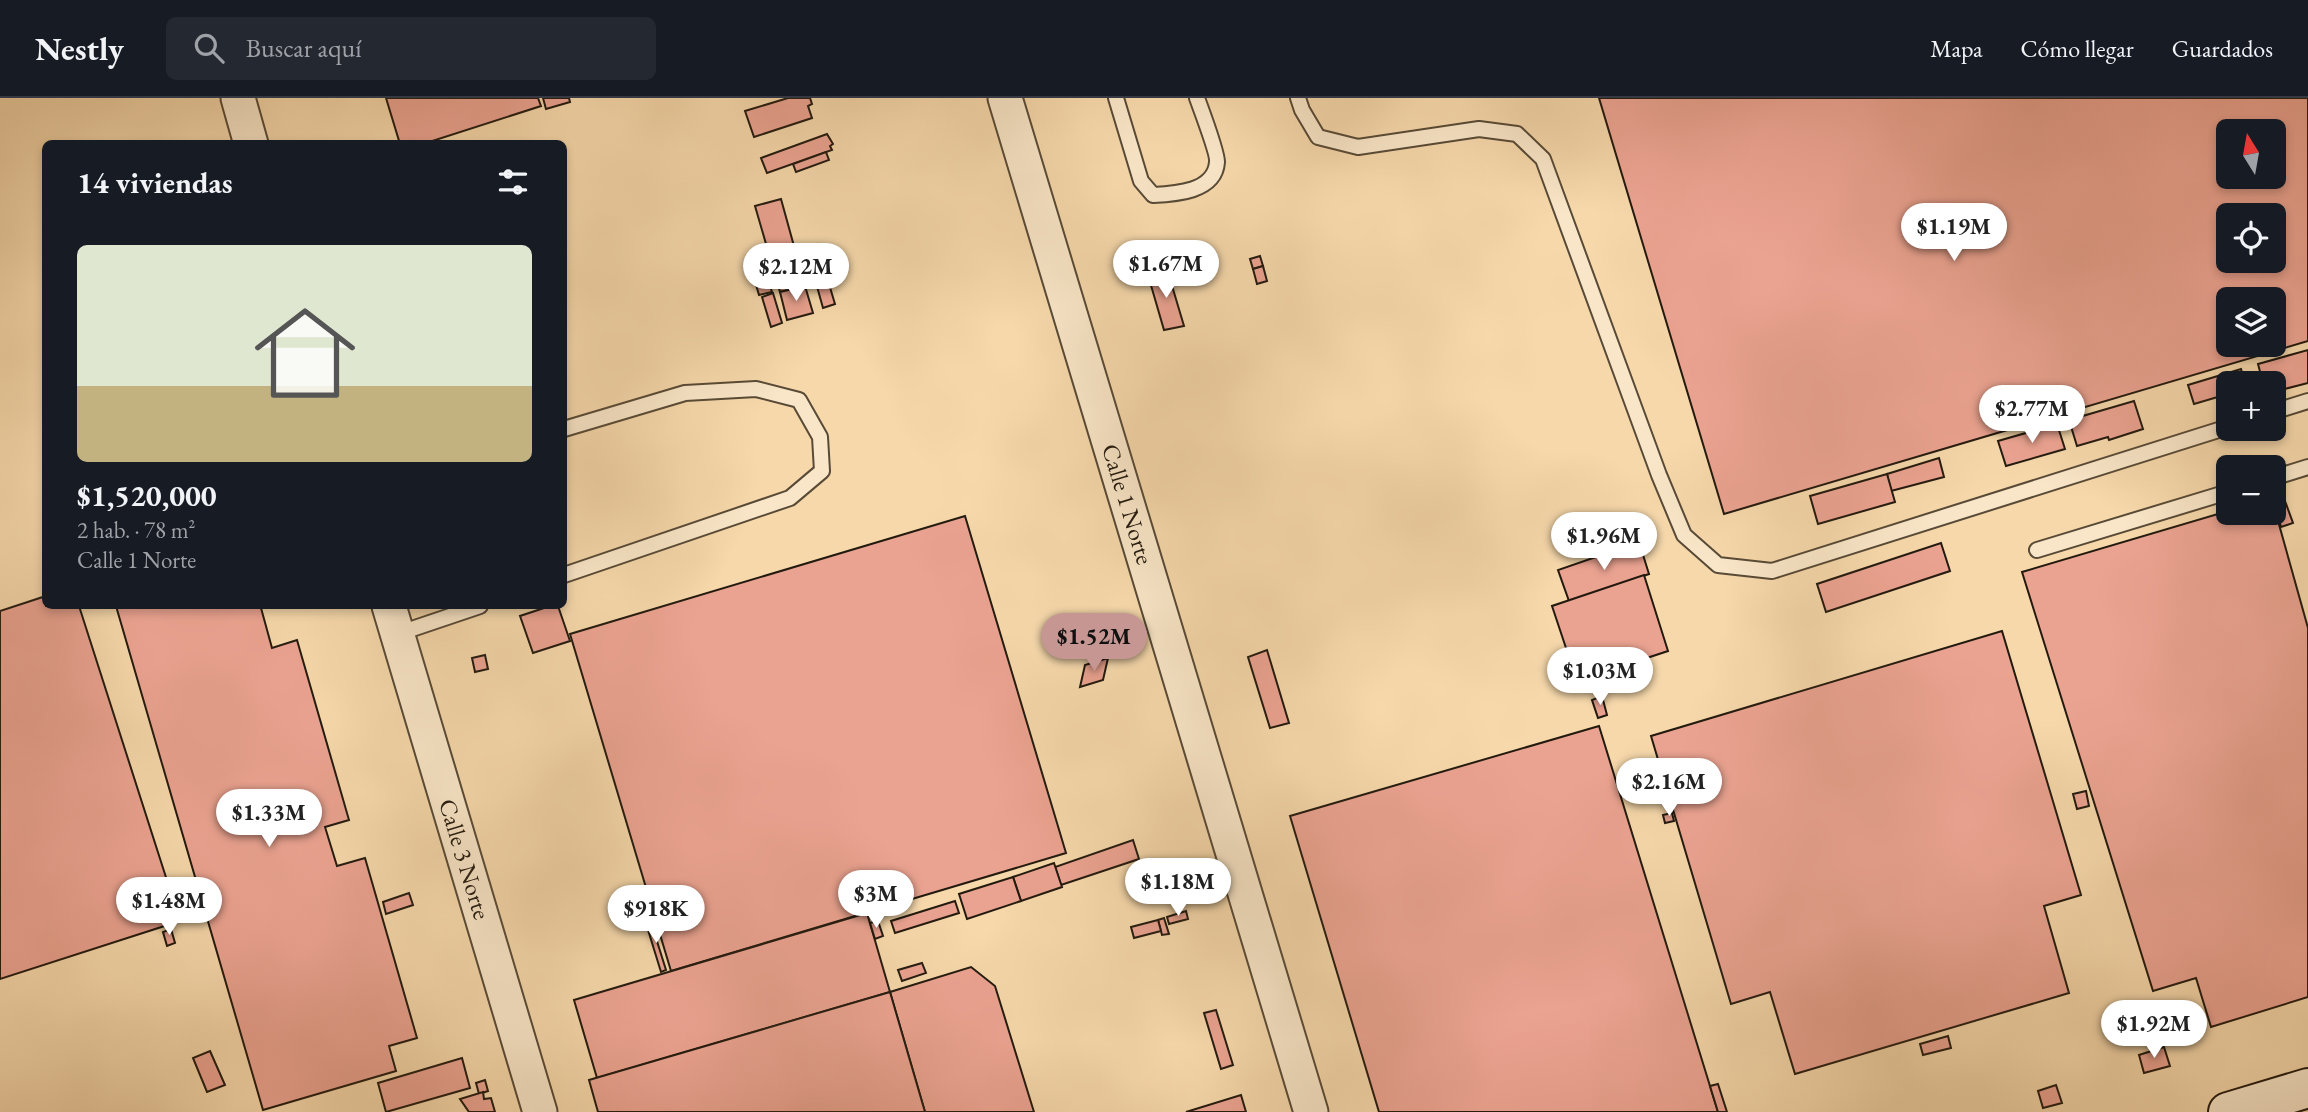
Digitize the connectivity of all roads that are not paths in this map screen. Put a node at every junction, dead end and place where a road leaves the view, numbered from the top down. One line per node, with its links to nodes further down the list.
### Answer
1 (238, 98): 6 (street)
2 (1005, 98): 20 (street, Calle 1 Norte)
3 (1116, 98): 4 (lane)
4 (1198, 98)
5 (1298, 98): 10 (lane)
6 (250, 140)
7 (2308, 401): 8 (lane)
8 (2286, 408)
9 (567, 428): 15 (lane)
10 (2216, 431)
11 (2308, 467): 12 (lane)
12 (2286, 474)
13 (2216, 496): 14 (lane)
14 (2037, 550)
15 (567, 574)
16 (461, 609): 17 (lane)
17 (393, 620): 19 (street, Calle 3 Norte)
18 (2308, 1088): 21 (main road)
19 (540, 1112)
20 (1311, 1112)
21 (2228, 1112)

